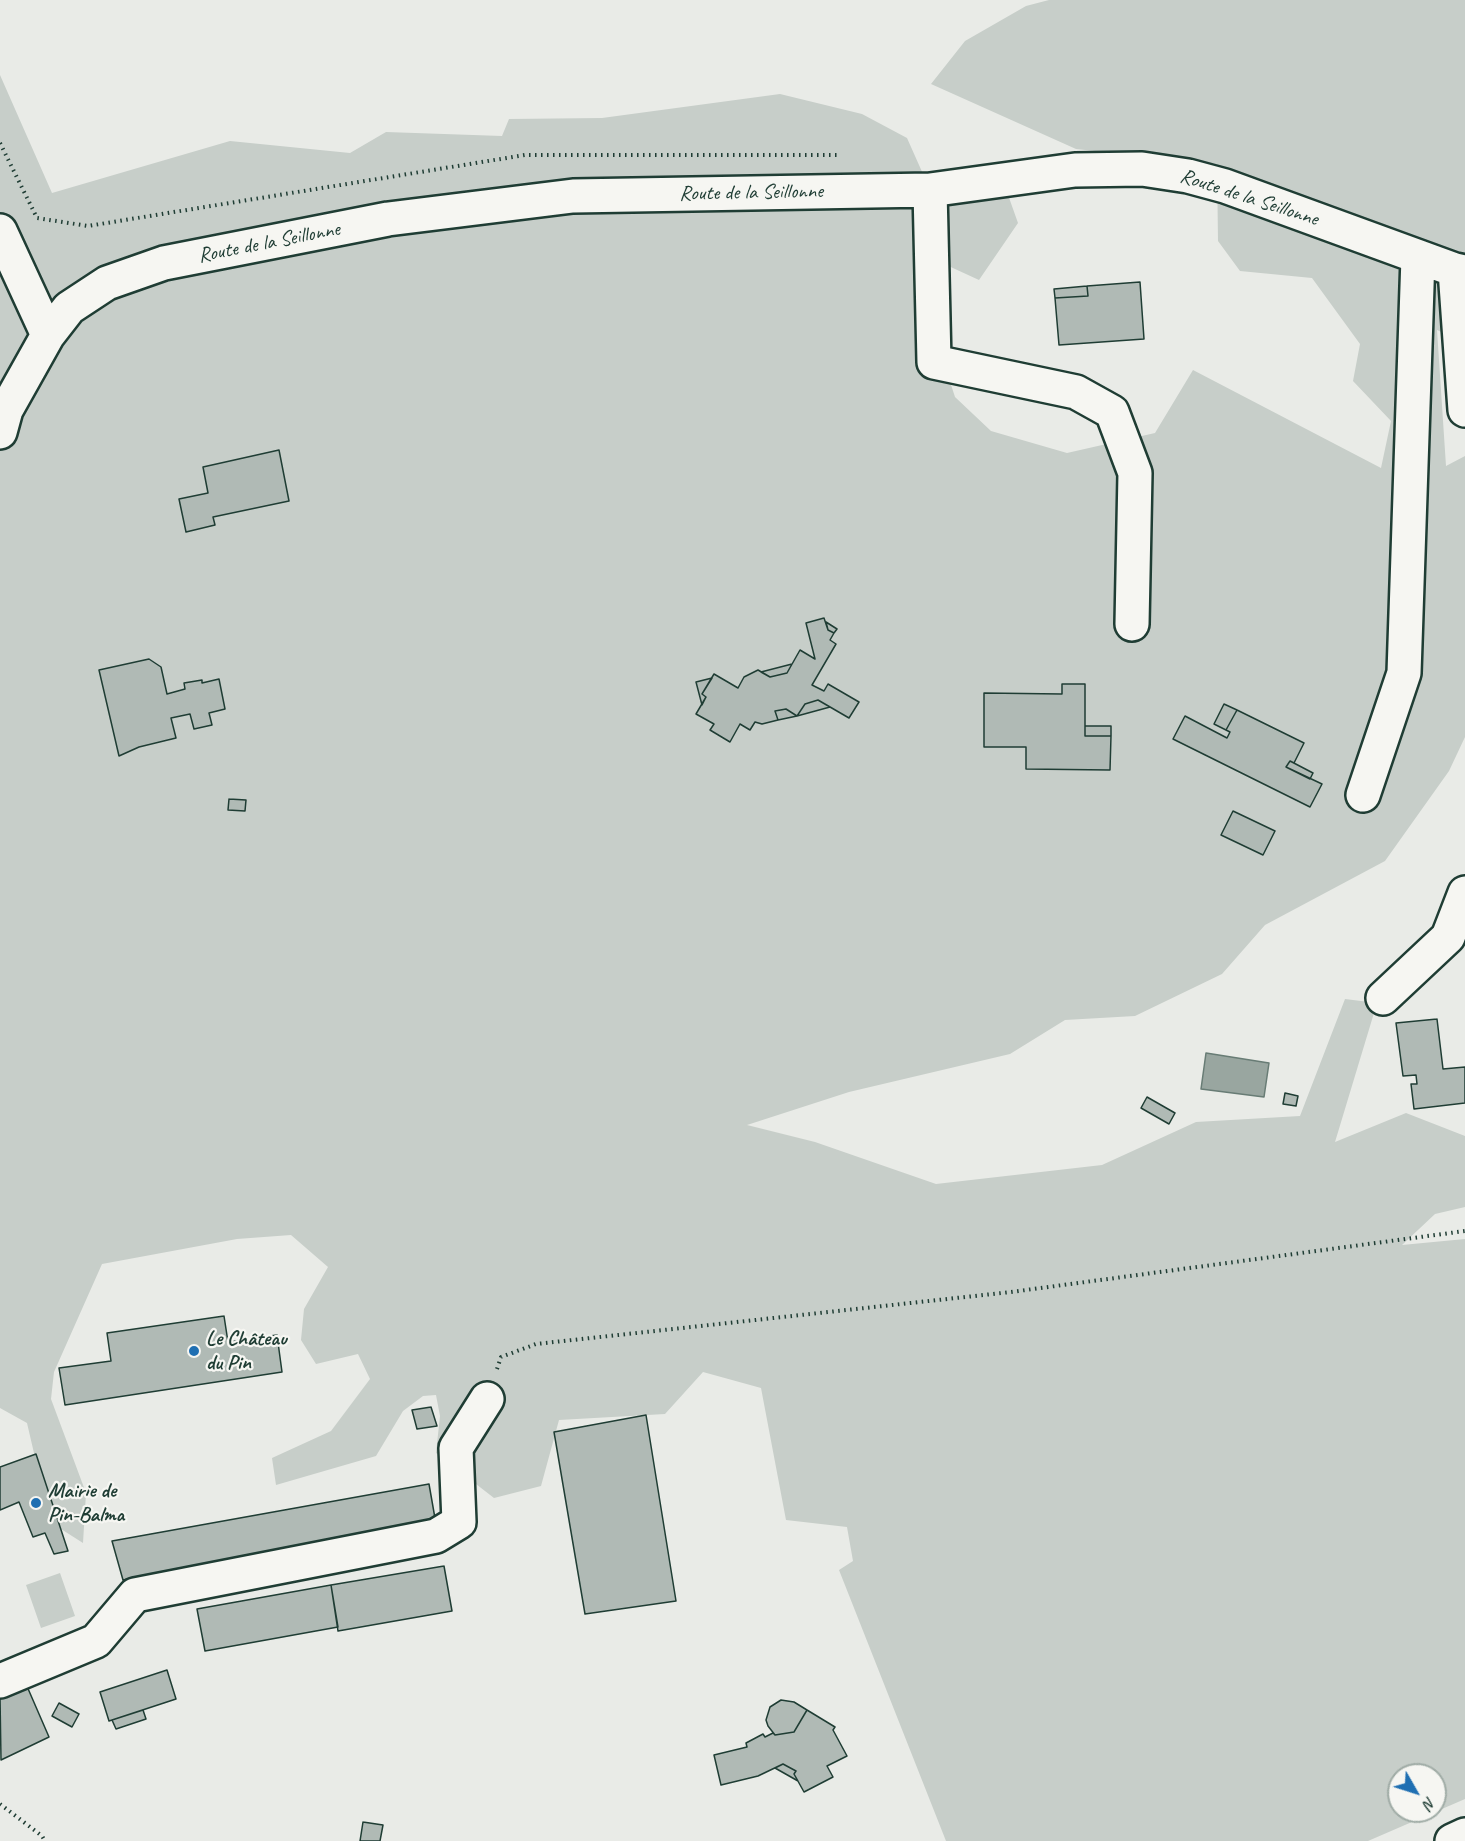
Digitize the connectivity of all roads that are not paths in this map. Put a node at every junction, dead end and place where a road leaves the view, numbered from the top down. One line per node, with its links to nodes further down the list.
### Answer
1 (930, 190): 3 (street, Route de la Seillonne); 5 (street, Route de la Seillonne); 8 (street)
2 (0, 231): 5 (street)
3 (1418, 257): 4 (street, Route de la Seillonne); 9 (street)
4 (1460, 271): 6 (street)
5 (48, 335): 7 (street, Route de la Seillonne)
6 (1465, 410)
7 (0, 432)
8 (1132, 624)
9 (1363, 795)
10 (1465, 893): 11 (street)
11 (1383, 998)
12 (488, 1399): 13 (street)
13 (0, 1681)
14 (1465, 1835): 15 (street)
15 (1452, 1841)

